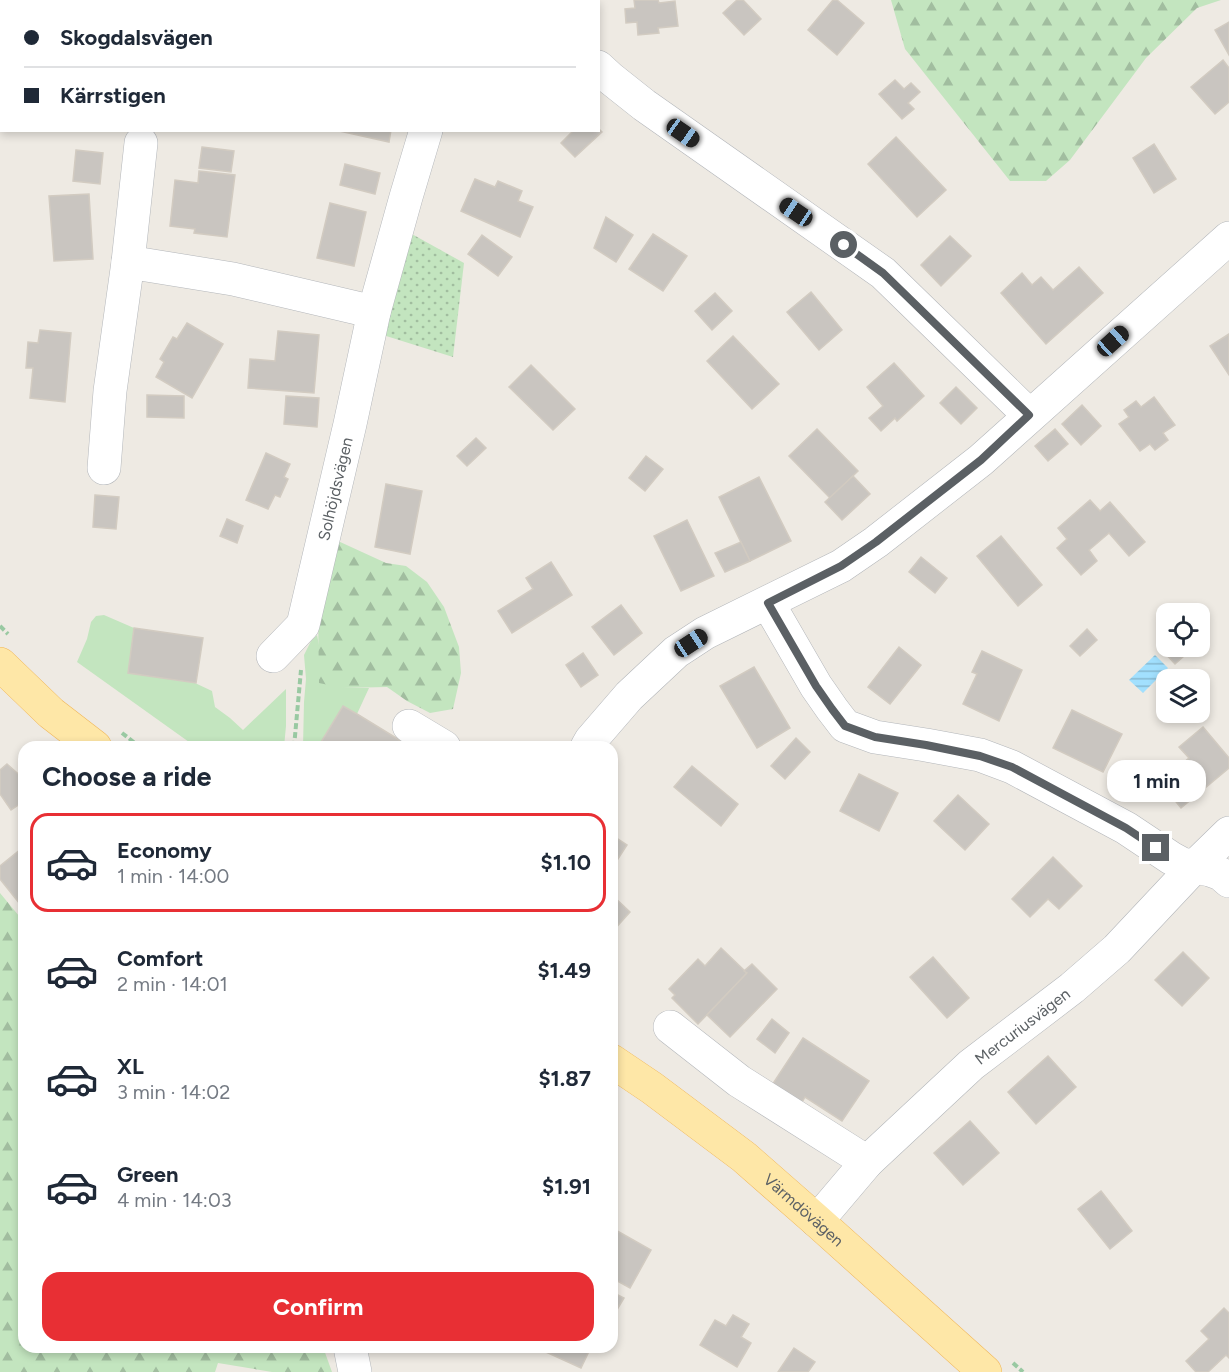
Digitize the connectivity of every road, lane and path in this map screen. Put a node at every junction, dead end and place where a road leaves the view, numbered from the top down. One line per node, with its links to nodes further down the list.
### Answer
1 (600, 69): 7 (street)
2 (425, 132): 6 (street, Solhöjdsvägen)
3 (141, 143): 5 (street)
4 (1229, 238): 7 (street)
5 (128, 262): 6 (street); 8 (street)
6 (374, 312): 10 (street, Solhöjdsvägen)
7 (1029, 415): 9 (street)
8 (104, 468)
9 (768, 603): 17 (street); 19 (street)
10 (303, 625): 11 (street); 15 (path)
11 (273, 656)
12 (0, 664): 14 (main road)
13 (409, 726): 16 (street)
14 (87, 741)
15 (295, 741)
16 (434, 741)
17 (590, 741)
18 (1229, 833): 19 (street, Mercuriusvägen)
19 (1194, 867): 20 (street); 23 (street, Mercuriusvägen)
20 (1229, 881)
21 (670, 1027): 23 (street)
22 (618, 1065): 24 (main road, Värmdövägen)
23 (867, 1162): 24 (street, Mercuriusvägen)
24 (817, 1221): 27 (main road, Värmdövägen)
25 (351, 1353): 26 (street)
26 (355, 1372)
27 (985, 1372)

